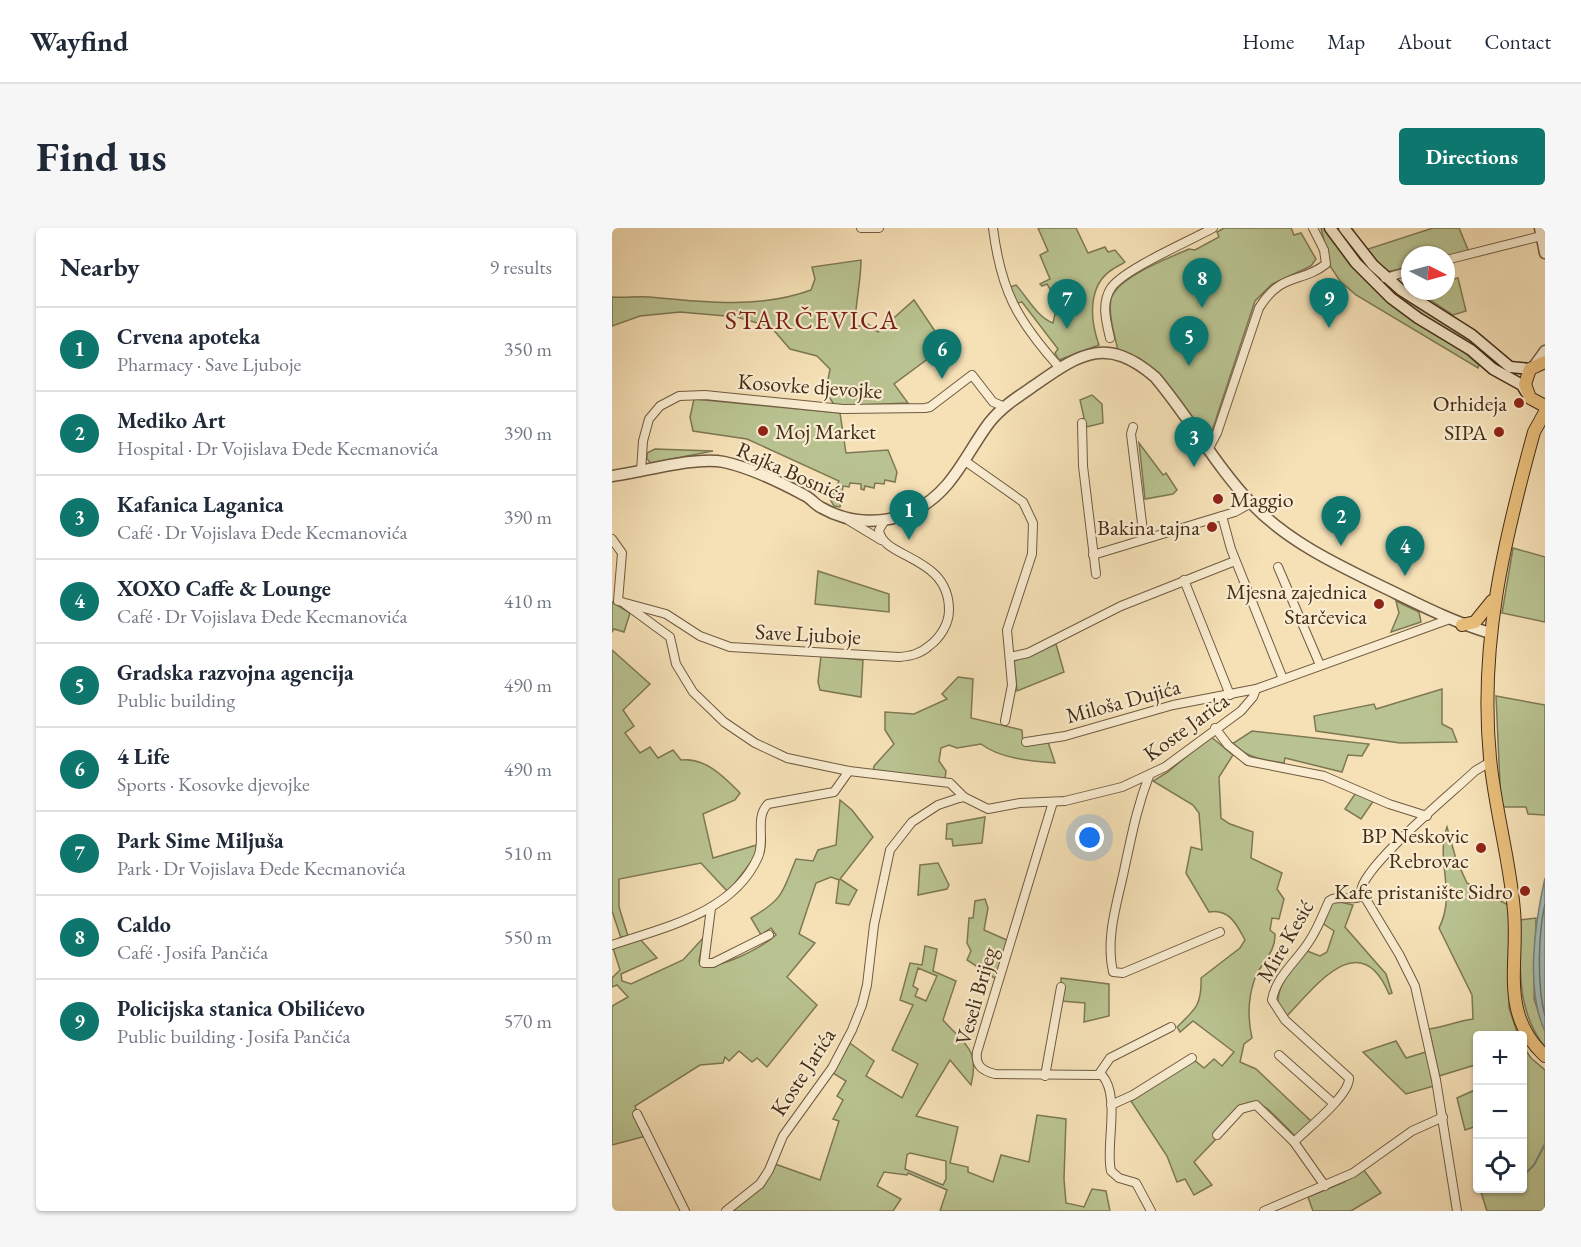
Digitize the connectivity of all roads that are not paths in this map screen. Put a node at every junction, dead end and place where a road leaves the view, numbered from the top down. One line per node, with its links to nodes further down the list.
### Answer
1 (861, 228): 2 (street)
2 (879, 228)
3 (993, 228): 16 (street)
4 (1213, 228): 13 (street)
5 (1313, 228): 24 (street)
6 (1330, 228): 17 (street)
7 (1344, 228): 12 (street)
8 (1540, 232): 9 (street); 10 (street)
9 (1545, 253)
10 (1455, 257)
11 (1401, 273): 12 (street)
12 (1385, 278): 15 (street)
13 (1110, 338)
14 (1545, 351): 15 (street)
15 (1537, 365): 17 (main road)
16 (1059, 367): 19 (street, Rajka Bosnića); 24 (street, Rajka Bosnića)
17 (1528, 395): 18 (main road); 23 (main road)
18 (1545, 406)
19 (1005, 407): 25 (street, Rajka Bosnića); 26 (street, Kosovke djevojke)
20 (1545, 412): 23 (main road)
21 (1082, 423): 35 (street)
22 (1133, 427): 33 (street)
23 (1534, 432): 40 (main road)
24 (1208, 450): 28 (street, Rajka Bosnića)
25 (965, 461): 31 (street, Rajka Bosnića); 47 (street)
26 (640, 471): 27 (street, Rajka Bosnića); 30 (street, Rajka Bosnića)
27 (612, 476)
28 (1251, 503): 29 (street); 42 (street, Rajka Bosnića)
29 (1222, 516): 33 (street); 36 (street)
30 (846, 519): 31 (street, Rajka Bosnića); 34 (street, Save Ljuboje)
31 (885, 520): 34 (street)
32 (612, 539): 41 (street)
33 (1144, 539): 35 (street)
34 (885, 542): 41 (street, Save Ljuboje)
35 (1094, 555): 38 (street)
36 (1235, 561): 39 (street); 49 (street)
37 (1278, 567): 48 (street)
38 (1096, 574)
39 (1184, 580): 47 (street); 51 (street)
40 (1494, 597): 44 (main road); 46 (main road)
41 (625, 604): 56 (street, Koste Jarića)
42 (1427, 609): 43 (street, Rajka Bosnića); 45 (street)
43 (1450, 619): 44 (street, Rajka Bosnića); 45 (street, Koste Jarića)
44 (1462, 625): 46 (street, Rajka Bosnića)
45 (1425, 628): 48 (street, Koste Jarića)
46 (1490, 633): 55 (main road)
47 (1010, 657): 52 (street)
48 (1320, 665): 49 (street, Koste Jarića)
49 (1283, 679): 50 (street, Koste Jarića)
50 (1256, 689): 51 (street, Miloša Dujića); 53 (street, Koste Jarića)
51 (1230, 695): 54 (street, Miloša Dujića)
52 (1005, 721)
53 (1215, 728): 57 (street, Koste Jarića); 60 (street)
54 (1026, 742)
55 (1491, 762): 60 (street); 69 (main road)
56 (849, 771): 58 (street, Koste Jarića); 62 (street)
57 (1149, 776): 59 (street, Koste Jarića); 63 (street)
58 (964, 797): 59 (street, Koste Jarića); 82 (street, Koste Jarića)
59 (1053, 802): 72 (street, Veseli Brijeg)
60 (1427, 816): 61 (street)
61 (1362, 896): 73 (street, Mire Kesić); 76 (street)
62 (711, 908): 64 (street); 65 (street)
63 (1220, 932)
64 (769, 935)
65 (612, 945)
66 (1061, 987): 72 (street)
67 (1171, 1027): 71 (street)
68 (1279, 1055): 73 (street)
69 (1545, 1056)
70 (1191, 1058): 74 (street)
71 (1099, 1074): 72 (street, Veseli Brijeg); 74 (street)
72 (1045, 1076)
73 (1333, 1103): 78 (street, Mire Kesić)
74 (1111, 1105): 83 (street)
75 (637, 1114): 81 (street)
76 (1443, 1117): 79 (street); 80 (street)
77 (1217, 1135): 78 (street)
78 (1294, 1142): 79 (street)
79 (1325, 1186): 84 (street)
80 (1454, 1210)
81 (685, 1211)
82 (726, 1211)
83 (1150, 1211)
84 (1264, 1211)

